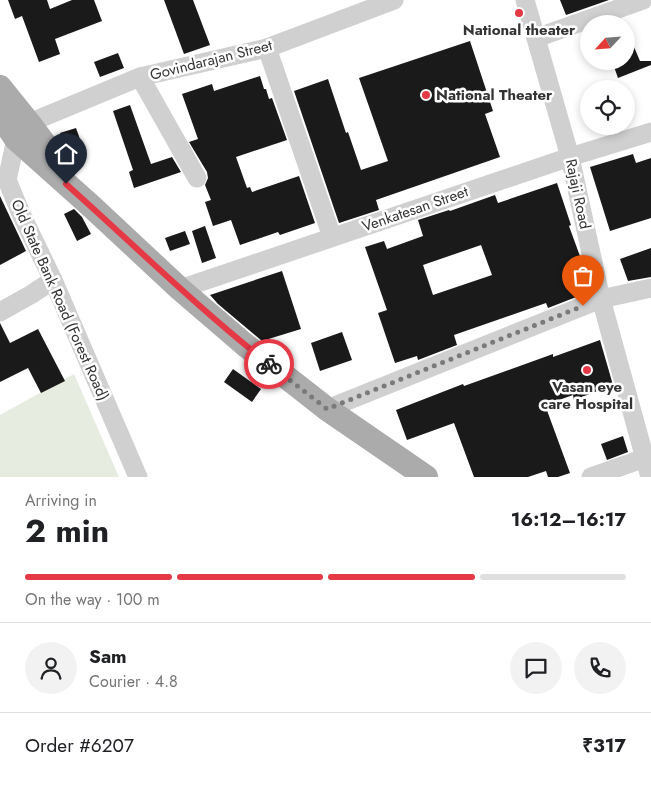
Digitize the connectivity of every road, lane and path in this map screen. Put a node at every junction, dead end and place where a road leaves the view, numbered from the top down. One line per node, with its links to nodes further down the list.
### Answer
1 (394, 0): 5 (street, Govindarajan Street)
2 (525, 0): 4 (street, Rajaji Road)
3 (642, 0): 4 (street)
4 (536, 38): 11 (street, Rajaji Road)
5 (267, 48): 6 (street, Govindarajan Street); 14 (street)
6 (140, 78): 9 (street, Govindarajan Street); 12 (street)
7 (0, 87): 9 (main road)
8 (0, 115): 9 (main road)
9 (22, 131): 13 (street, Old State Bank Road (Forest Road)); 17 (main road)
10 (651, 132): 11 (street, Venkatesan Street)
11 (570, 157): 14 (street, Venkatesan Street); 18 (street, Rajaji Road)
12 (197, 178)
13 (4, 183): 15 (street, Old State Bank Road (Forest Road))
14 (332, 237): 17 (street, Venkatesan Street)
15 (53, 280): 19 (street); 22 (street, Old State Bank Road (Forest Road))
16 (651, 288): 18 (street)
17 (180, 289): 20 (main road)
18 (602, 299): 20 (street); 21 (street, Rajaji Road)
19 (0, 312)
20 (327, 409): 23 (main road)
21 (648, 457): 24 (street); 25 (street, Rajaji Road)
22 (138, 477)
23 (426, 477)
24 (591, 477)
25 (650, 477)

